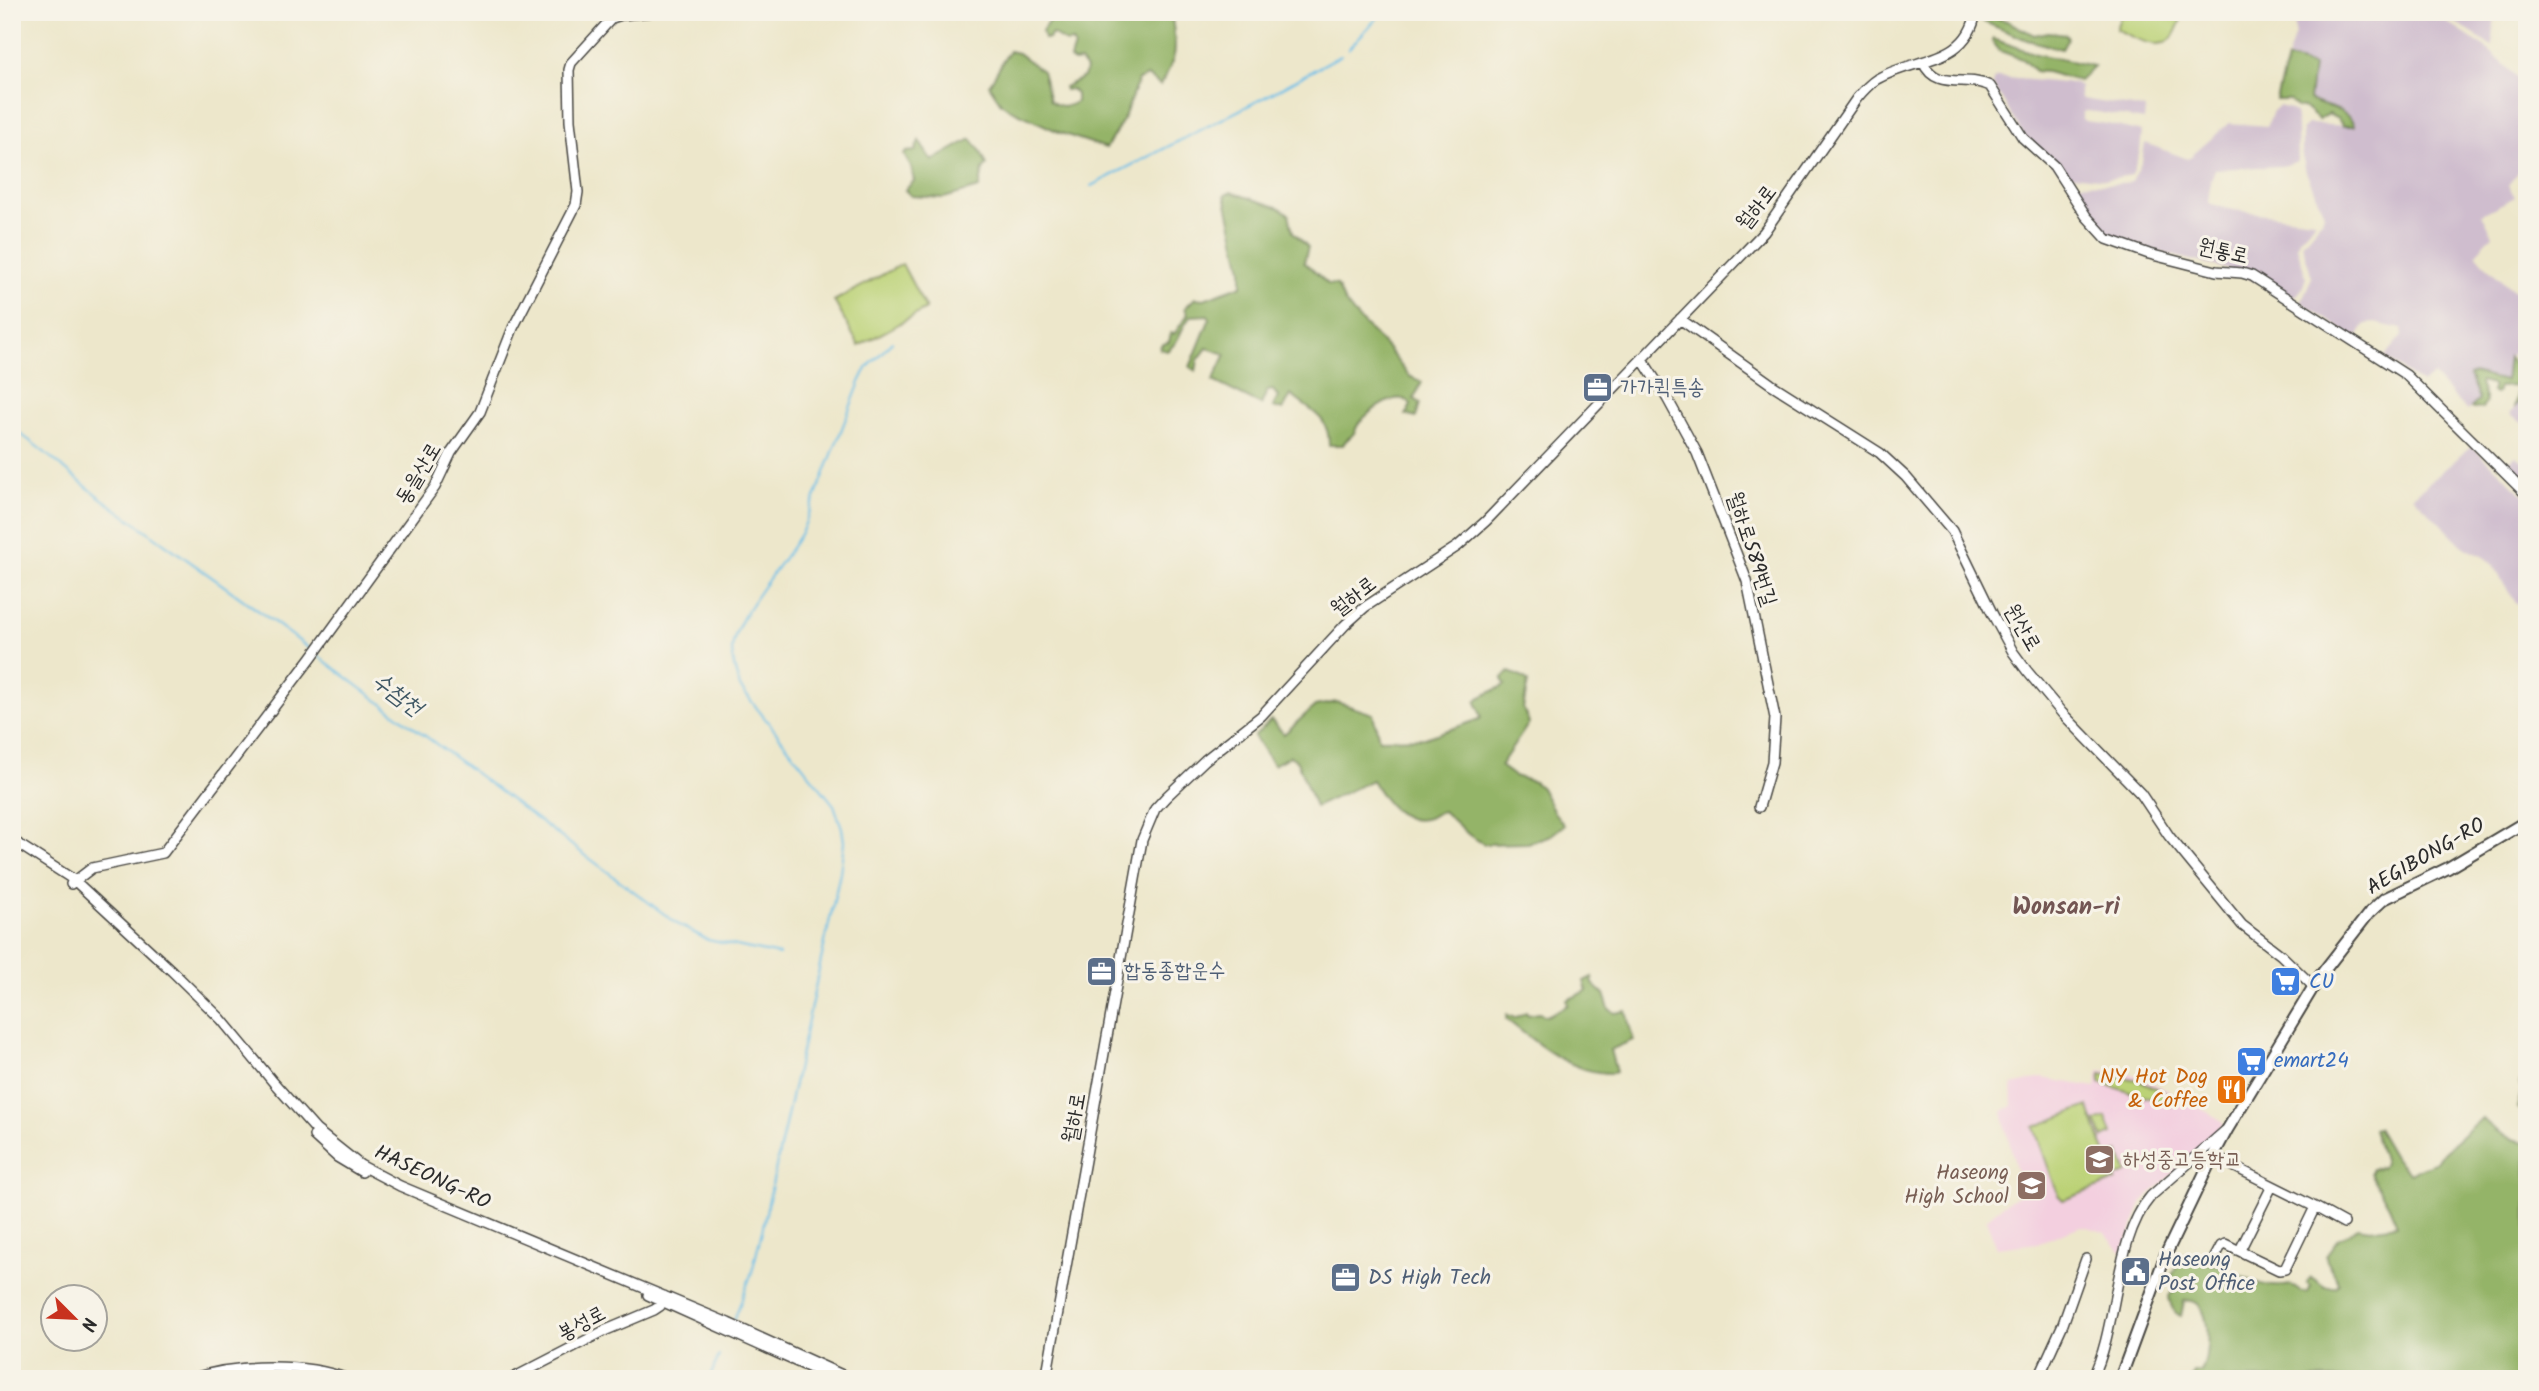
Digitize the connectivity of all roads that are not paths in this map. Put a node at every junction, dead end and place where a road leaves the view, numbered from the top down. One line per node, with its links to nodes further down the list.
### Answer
1 (652, 12): 11 (street, 동을산로)
2 (1976, 12): 3 (street, 월하로)
3 (1923, 62): 4 (street, 월하로); 6 (street, 원통로)
4 (1680, 319): 5 (street, 월하로); 12 (street, 원산로)
5 (1642, 359): 7 (street, 월하로589번길); 27 (street, 월하로)
6 (2527, 495)
7 (1759, 807)
8 (2527, 821): 12 (main road, AEGIBONG-RO)
9 (12, 840): 11 (street, HASEONG-RO)
10 (12, 845): 11 (street, HASEONG-RO)
11 (72, 882): 21 (street, HASEONG-RO)
12 (2313, 986): 13 (main road, AEGIBONG-RO)
13 (2227, 1130): 14 (main road, AEGIBONG-RO); 29 (street)
14 (2213, 1156): 15 (street); 30 (main road, AEGIBONG-RO)
15 (2272, 1186): 16 (street); 18 (street)
16 (2315, 1208): 17 (street); 18 (street)
17 (2343, 1223)
18 (2240, 1250): 20 (street)
19 (2086, 1259): 28 (street)
20 (2213, 1261)
21 (663, 1299): 24 (street, 봉성로); 25 (street, HASEONG-RO); 26 (street, HASEONG-RO)
22 (191, 1379): 23 (street)
23 (348, 1379)
24 (511, 1379)
25 (835, 1379)
26 (851, 1379)
27 (1046, 1379)
28 (2038, 1379)
29 (2092, 1379)
30 (2120, 1379)

